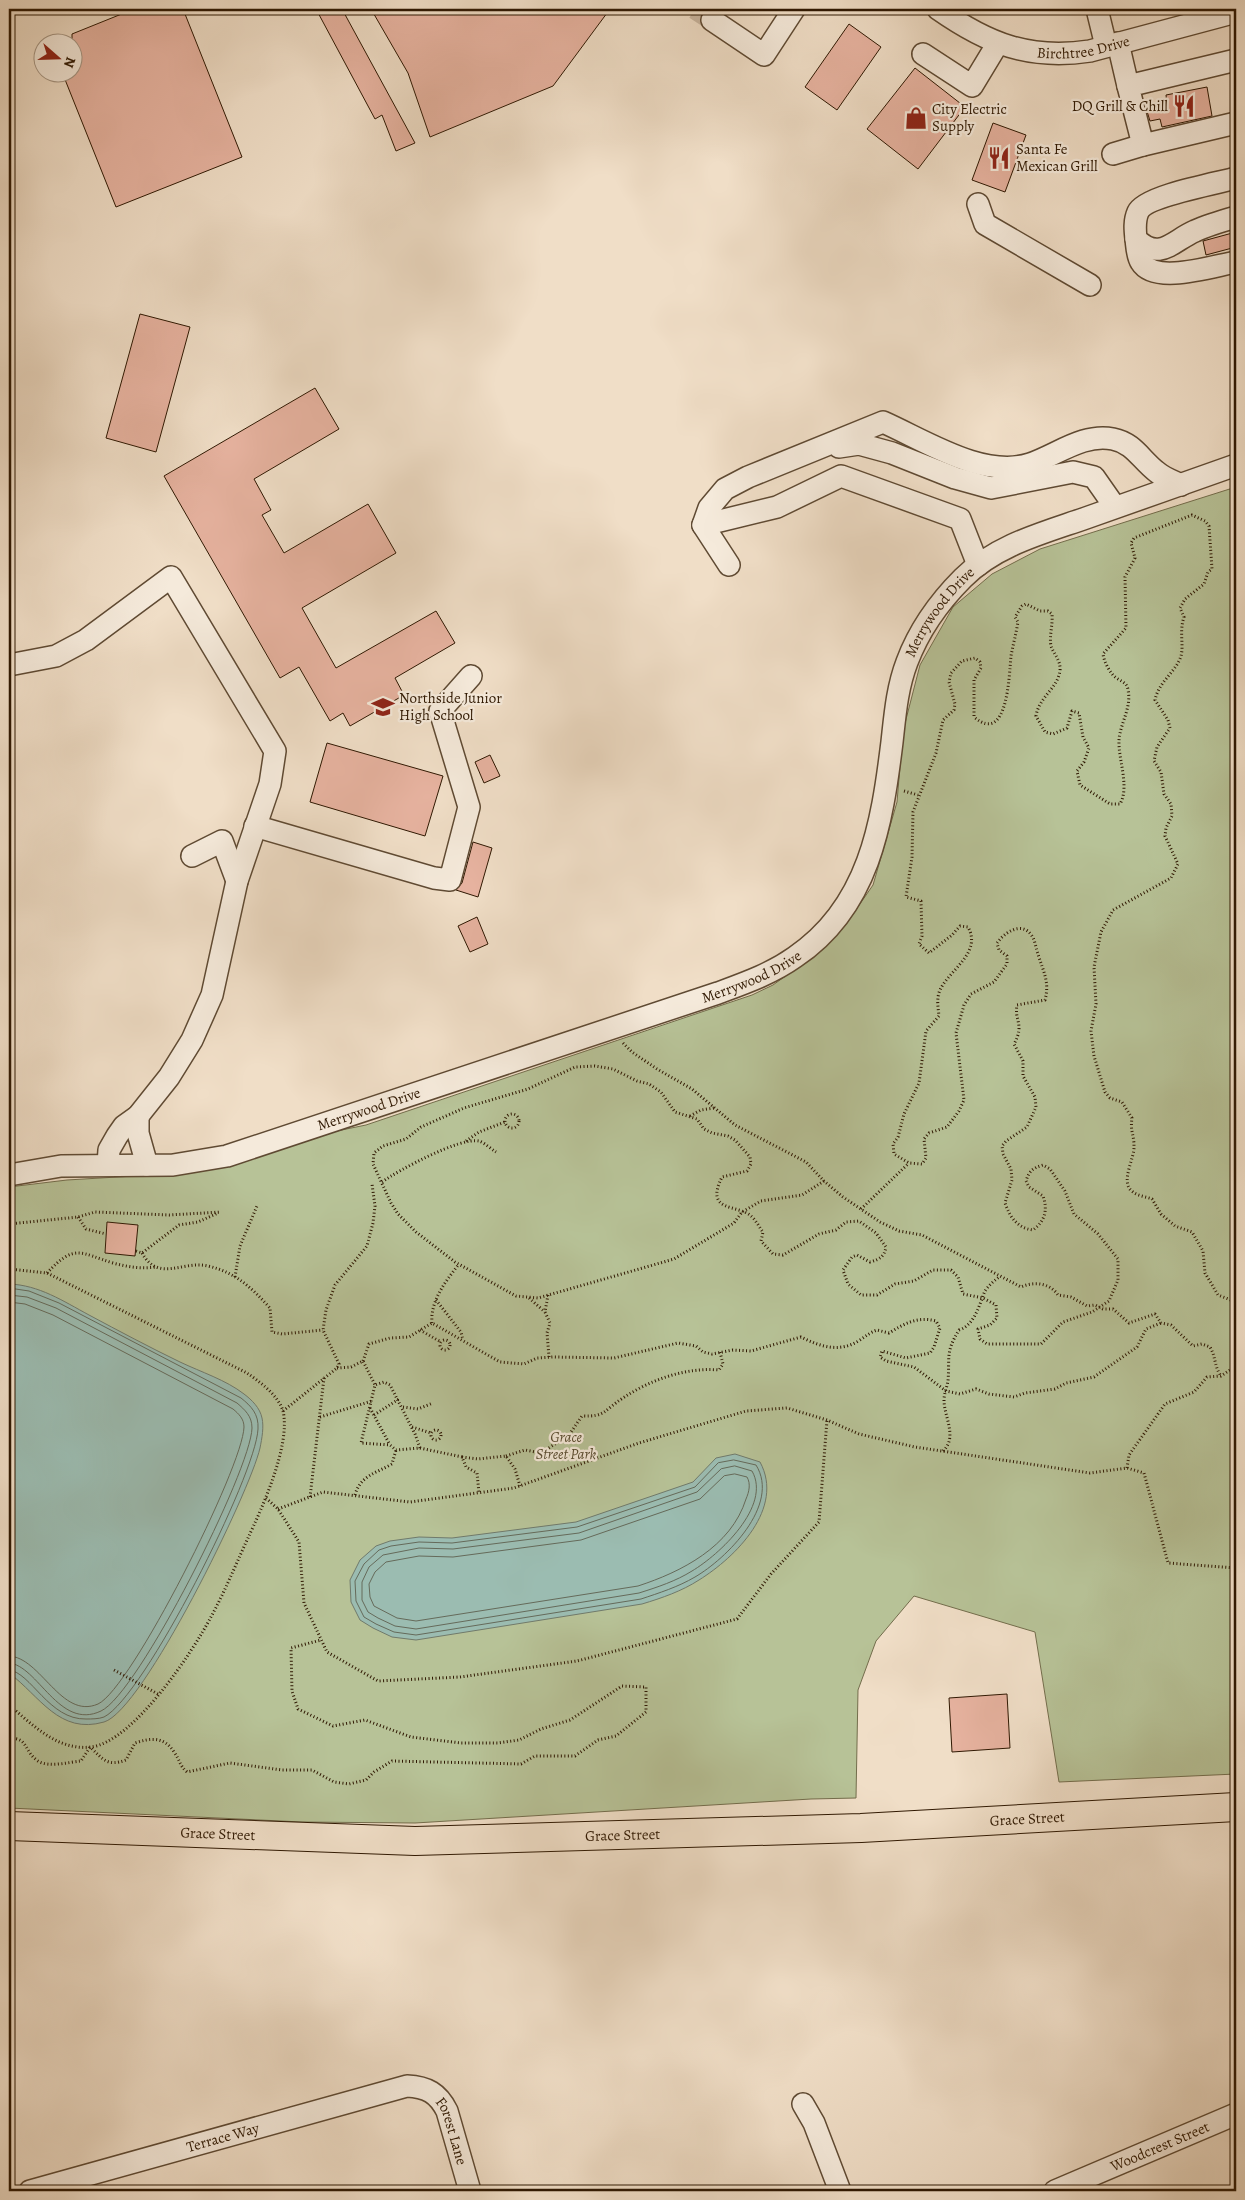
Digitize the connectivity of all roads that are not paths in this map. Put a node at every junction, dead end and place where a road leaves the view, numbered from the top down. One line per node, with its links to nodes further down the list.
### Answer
1 (794, 9): 5 (street)
2 (938, 9): 6 (street, Birchtree Drive)
3 (1097, 9): 7 (street)
4 (1236, 12): 7 (street, Birchtree Drive)
5 (712, 20)
6 (998, 43): 7 (street, Birchtree Drive); 8 (street)
7 (1112, 45): 10 (street)
8 (923, 54)
9 (1236, 60): 10 (street)
10 (1128, 86): 12 (street)
11 (1236, 123): 12 (street)
12 (1143, 145): 13 (street)
13 (1113, 154)
14 (1236, 178): 17 (street)
15 (978, 204): 19 (street)
16 (1236, 217): 17 (street)
17 (1136, 239): 18 (street)
18 (1236, 262)
19 (1090, 285)
20 (806, 454): 22 (street); 23 (street); 24 (street)
21 (1236, 466): 22 (street, Merrywood Drive)
22 (1181, 485): 23 (street, Merrywood Drive)
23 (1115, 508): 26 (street, Merrywood Drive)
24 (703, 524): 25 (street); 26 (street)
25 (729, 565)
26 (978, 565): 34 (street, Merrywood Drive)
27 (9, 665): 29 (street)
28 (471, 676): 29 (street)
29 (255, 826): 31 (street)
30 (192, 856): 31 (street)
31 (237, 881): 32 (street)
32 (138, 1116): 33 (street); 34 (street)
33 (108, 1165): 34 (street, Merrywood Drive); 35 (street, Merrywood Drive)
34 (147, 1165)
35 (9, 1175)
36 (1236, 1807): 37 (main road, Grace Street)
37 (9, 1826)
38 (417, 2087): 41 (street, Terrace Way); 42 (street, Forest Lane)
39 (803, 2104): 43 (street)
40 (1236, 2114): 44 (street, Woodcrest Street)
41 (30, 2191)
42 (470, 2191)
43 (840, 2191)
44 (1055, 2191)

